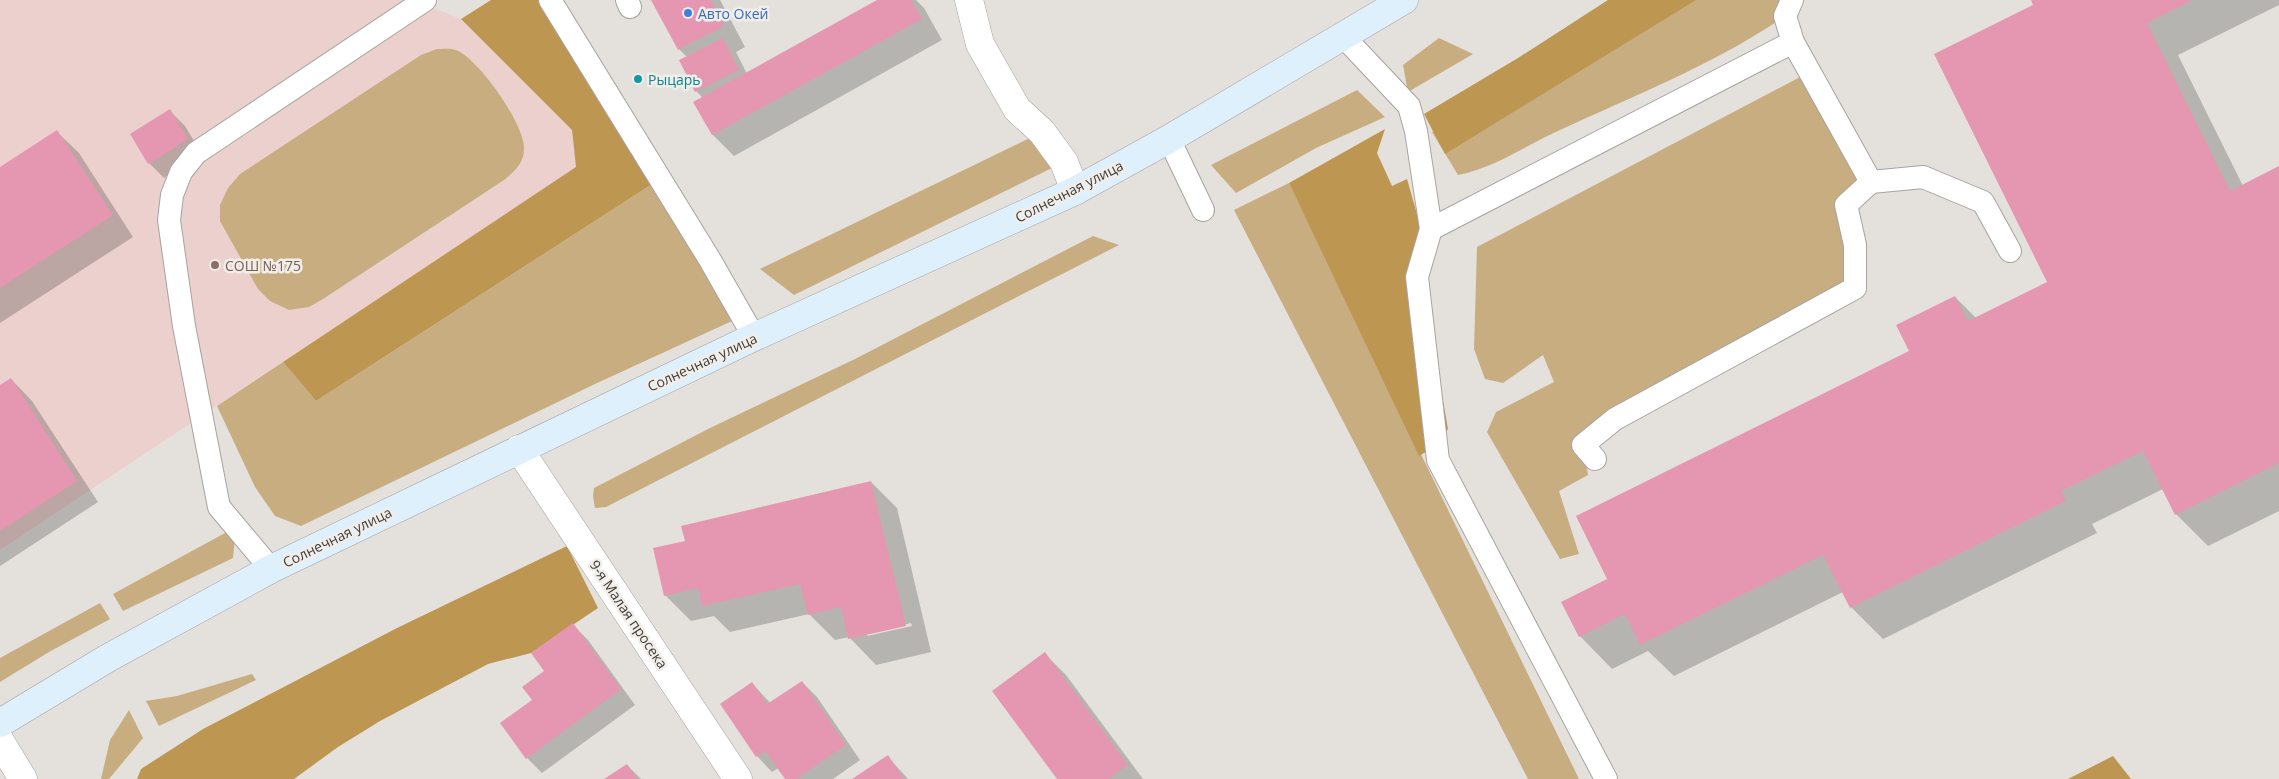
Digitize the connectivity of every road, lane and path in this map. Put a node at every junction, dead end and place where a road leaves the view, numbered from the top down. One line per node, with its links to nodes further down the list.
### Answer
1 (425, 0): 17 (lane)
2 (550, 0): 14 (lane)
3 (969, 0): 10 (street)
4 (1792, 0): 7 (lane)
5 (1397, 1): 6 (main road, Солнечная улица)
6 (1343, 36): 8 (main road, Солнечная улица); 12 (lane)
7 (1793, 42): 9 (lane); 12 (lane)
8 (1169, 139): 10 (main road, Солнечная улица); 11 (lane)
9 (1871, 182): 13 (lane); 16 (lane)
10 (1075, 191): 14 (main road, Солнечная улица)
11 (1203, 210)
12 (1431, 229): 22 (lane)
13 (2010, 250)
14 (754, 337): 15 (main road, Солнечная улица)
15 (519, 449): 17 (main road, Солнечная улица); 21 (street, 9-я Малая просека)
16 (1595, 459)
17 (271, 568): 18 (main road, Солнечная улица)
18 (0, 723)
19 (0, 741): 20 (street)
20 (23, 779)
21 (738, 779)
22 (1606, 779)

